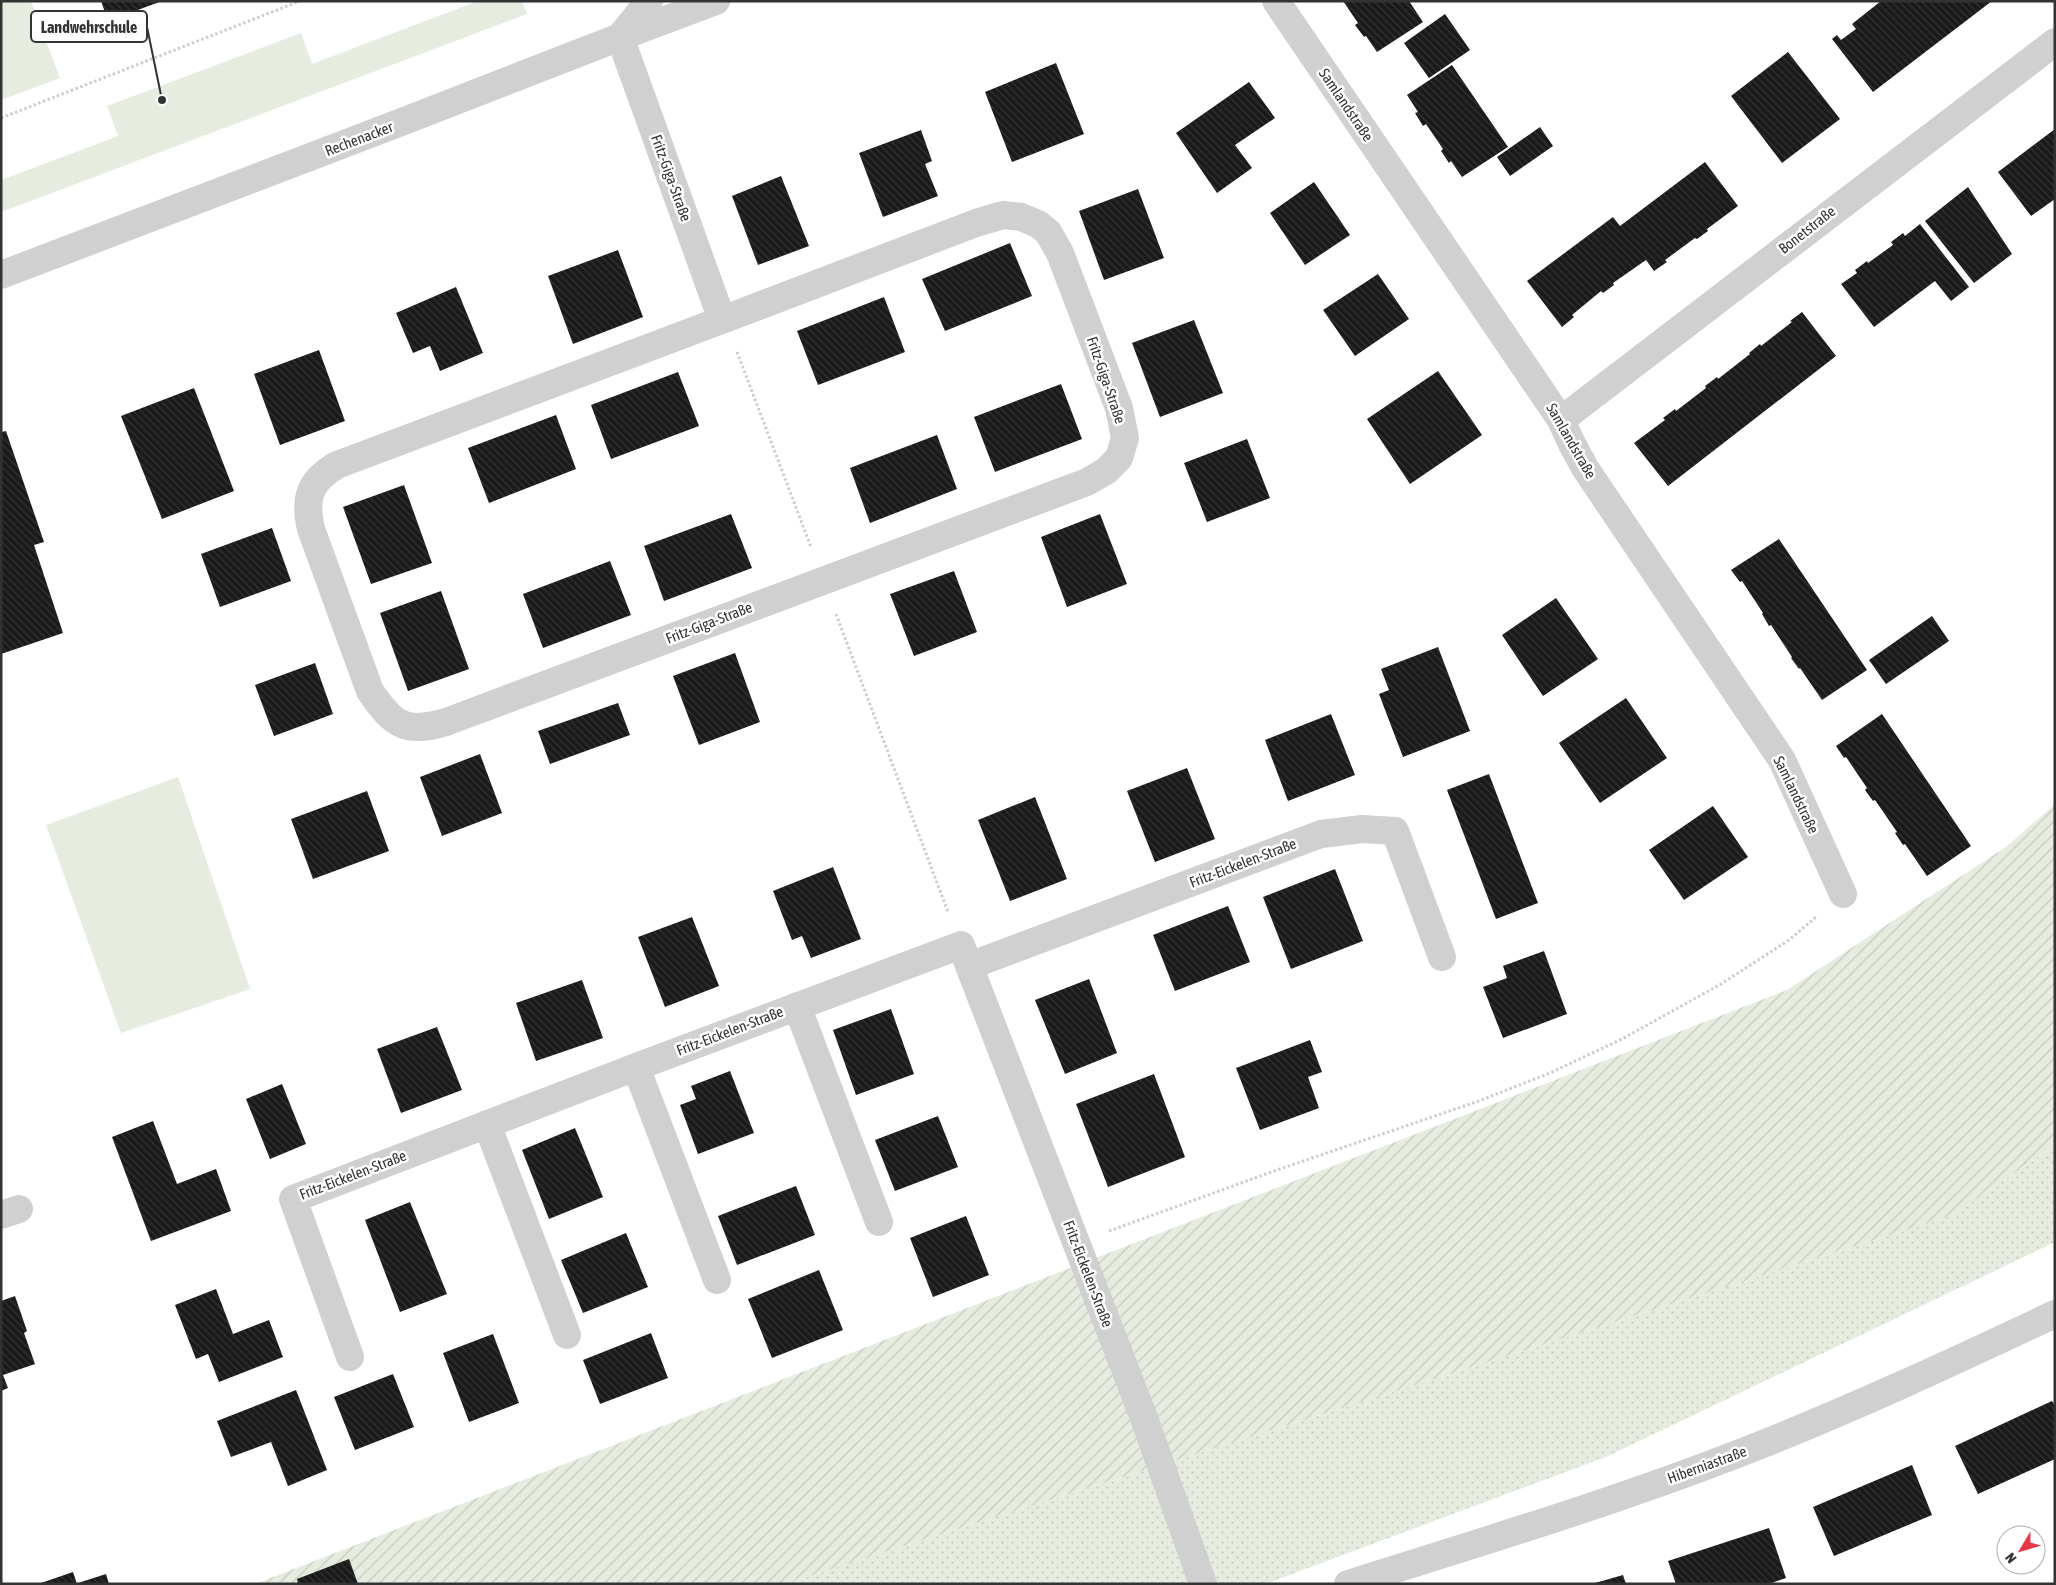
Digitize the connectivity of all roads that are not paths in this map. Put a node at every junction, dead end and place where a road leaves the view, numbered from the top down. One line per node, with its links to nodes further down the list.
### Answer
1 (649, 1): 4 (street)
2 (716, 1): 4 (street, Rechenacker)
3 (1276, 1): 8 (street, Samlandstraße)
4 (620, 37): 6 (street, Rechenacker); 7 (street, Fritz-Giga-Straße)
5 (2055, 42): 8 (street, Bonetstraße)
6 (1, 275)
7 (722, 320): 7 (street, Fritz-Giga-Straße)
8 (1561, 420): 9 (street, Samlandstraße)
9 (1843, 894)
10 (965, 956): 11 (street, Fritz-Eickelen-Straße); 12 (street, Fritz-Eickelen-Straße); 20 (street, Fritz-Eickelen-Straße)
11 (1442, 957)
12 (797, 1006): 13 (street, Fritz-Eickelen-Straße); 15 (street, Fritz-Eickelen-Straße)
13 (636, 1067): 14 (street, Fritz-Eickelen-Straße); 16 (street)
14 (487, 1124): 18 (street); 19 (street, Fritz-Eickelen-Straße)
15 (879, 1222)
16 (718, 1280)
17 (2055, 1314): 21 (street, Hiberniastraße)
18 (566, 1335)
19 (350, 1357)
20 (1203, 1584)
21 (1348, 1584)

